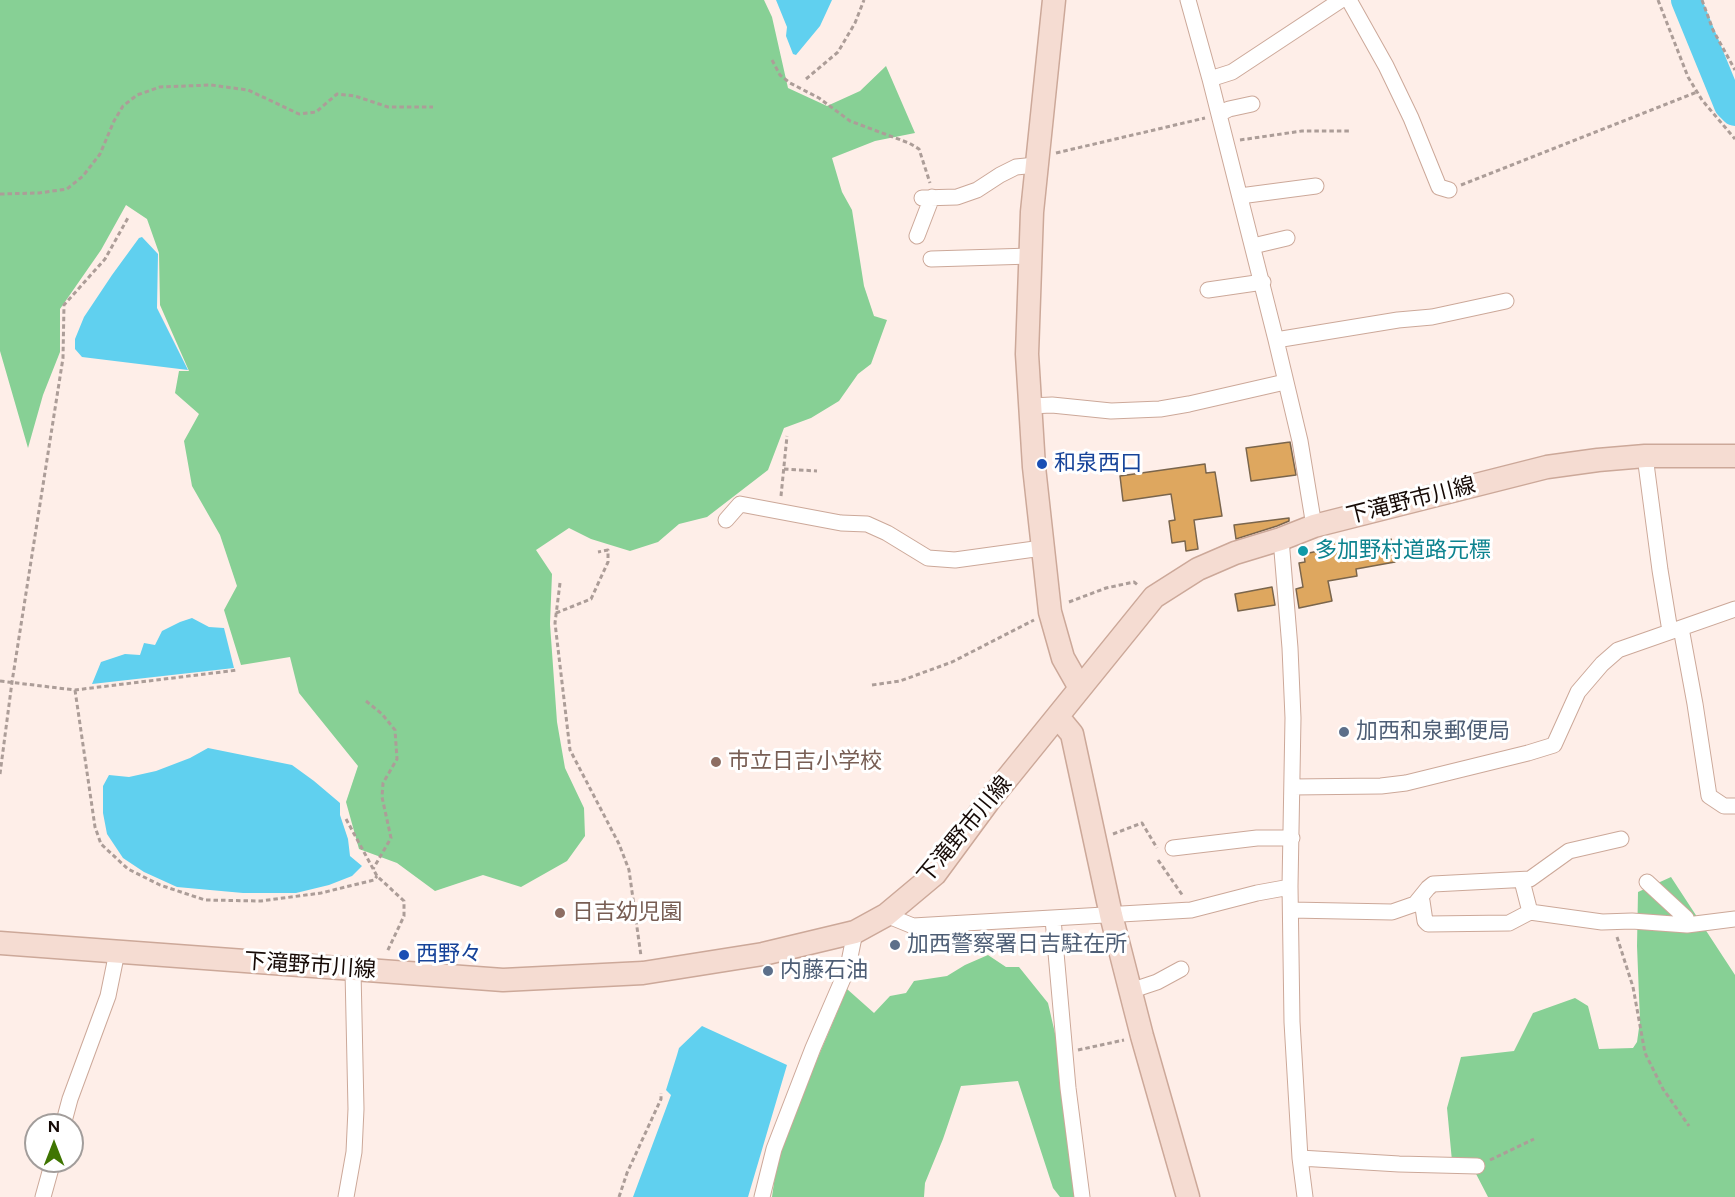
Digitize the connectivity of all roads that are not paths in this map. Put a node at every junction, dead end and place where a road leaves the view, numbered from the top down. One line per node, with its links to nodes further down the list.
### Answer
1 (1054, 0): 8 (main road)
2 (1188, 0): 5 (street)
3 (1341, 0): 5 (street)
4 (1349, 0): 10 (street)
5 (1210, 79): 7 (street)
6 (1252, 104): 7 (street)
7 (1219, 114): 11 (street)
8 (1037, 161): 12 (street); 15 (main road)
9 (1316, 186): 11 (street)
10 (1449, 190)
11 (1240, 196): 14 (street)
12 (918, 236)
13 (1287, 238): 14 (street)
14 (1253, 246): 17 (street)
15 (1031, 256): 16 (street); 22 (main road)
16 (931, 259)
17 (1263, 282): 18 (street); 20 (street)
18 (1208, 290)
19 (1506, 301): 20 (street)
20 (1276, 340): 21 (street)
21 (1285, 382): 22 (street); 26 (street)
22 (1030, 406): 28 (main road)
23 (1645, 456): 24 (main road, 下滝野市川線); 26 (main road, 下滝野市川線); 30 (street)
24 (1735, 456)
25 (726, 520): 28 (street)
26 (1314, 526): 27 (main road, 下滝野市川線)
27 (1281, 539): 31 (main road, 下滝野市川線); 33 (street)
28 (1042, 548): 31 (main road)
29 (1735, 609): 30 (street)
30 (1676, 630): 33 (street); 34 (street)
31 (1080, 688): 32 (main road, 下滝野市川線)
32 (1058, 717): 44 (main road, 下滝野市川線); 45 (main road)
33 (1293, 787): 35 (street)
34 (1735, 806)
35 (1292, 838): 37 (street); 40 (street)
36 (1621, 839): 38 (street)
37 (1165, 849)
38 (1522, 881): 41 (street); 43 (street)
39 (1647, 882): 48 (street)
40 (1290, 887): 42 (street); 45 (street)
41 (1419, 899): 42 (street); 43 (street)
42 (1291, 910): 56 (street)
43 (1530, 912): 48 (street)
44 (886, 915): 46 (street); 49 (main road, 下滝野市川線)
45 (1111, 915): 46 (street); 54 (main road)
46 (1053, 919): 62 (street)
47 (1735, 919): 48 (street)
48 (1687, 925)
49 (855, 932): 53 (main road, 下滝野市川線); 61 (street)
50 (0, 943): 51 (main road, 下滝野市川線)
51 (117, 952): 53 (main road, 下滝野市川線); 55 (street)
52 (1181, 969): 54 (street)
53 (353, 971): 60 (street)
54 (1130, 991): 63 (main road)
55 (66, 1113)
56 (1300, 1158): 57 (street); 64 (street)
57 (1477, 1166)
58 (50, 1173): 59 (street)
59 (43, 1197)
60 (346, 1197)
61 (762, 1197)
62 (1082, 1197)
63 (1188, 1197)
64 (1305, 1197)

